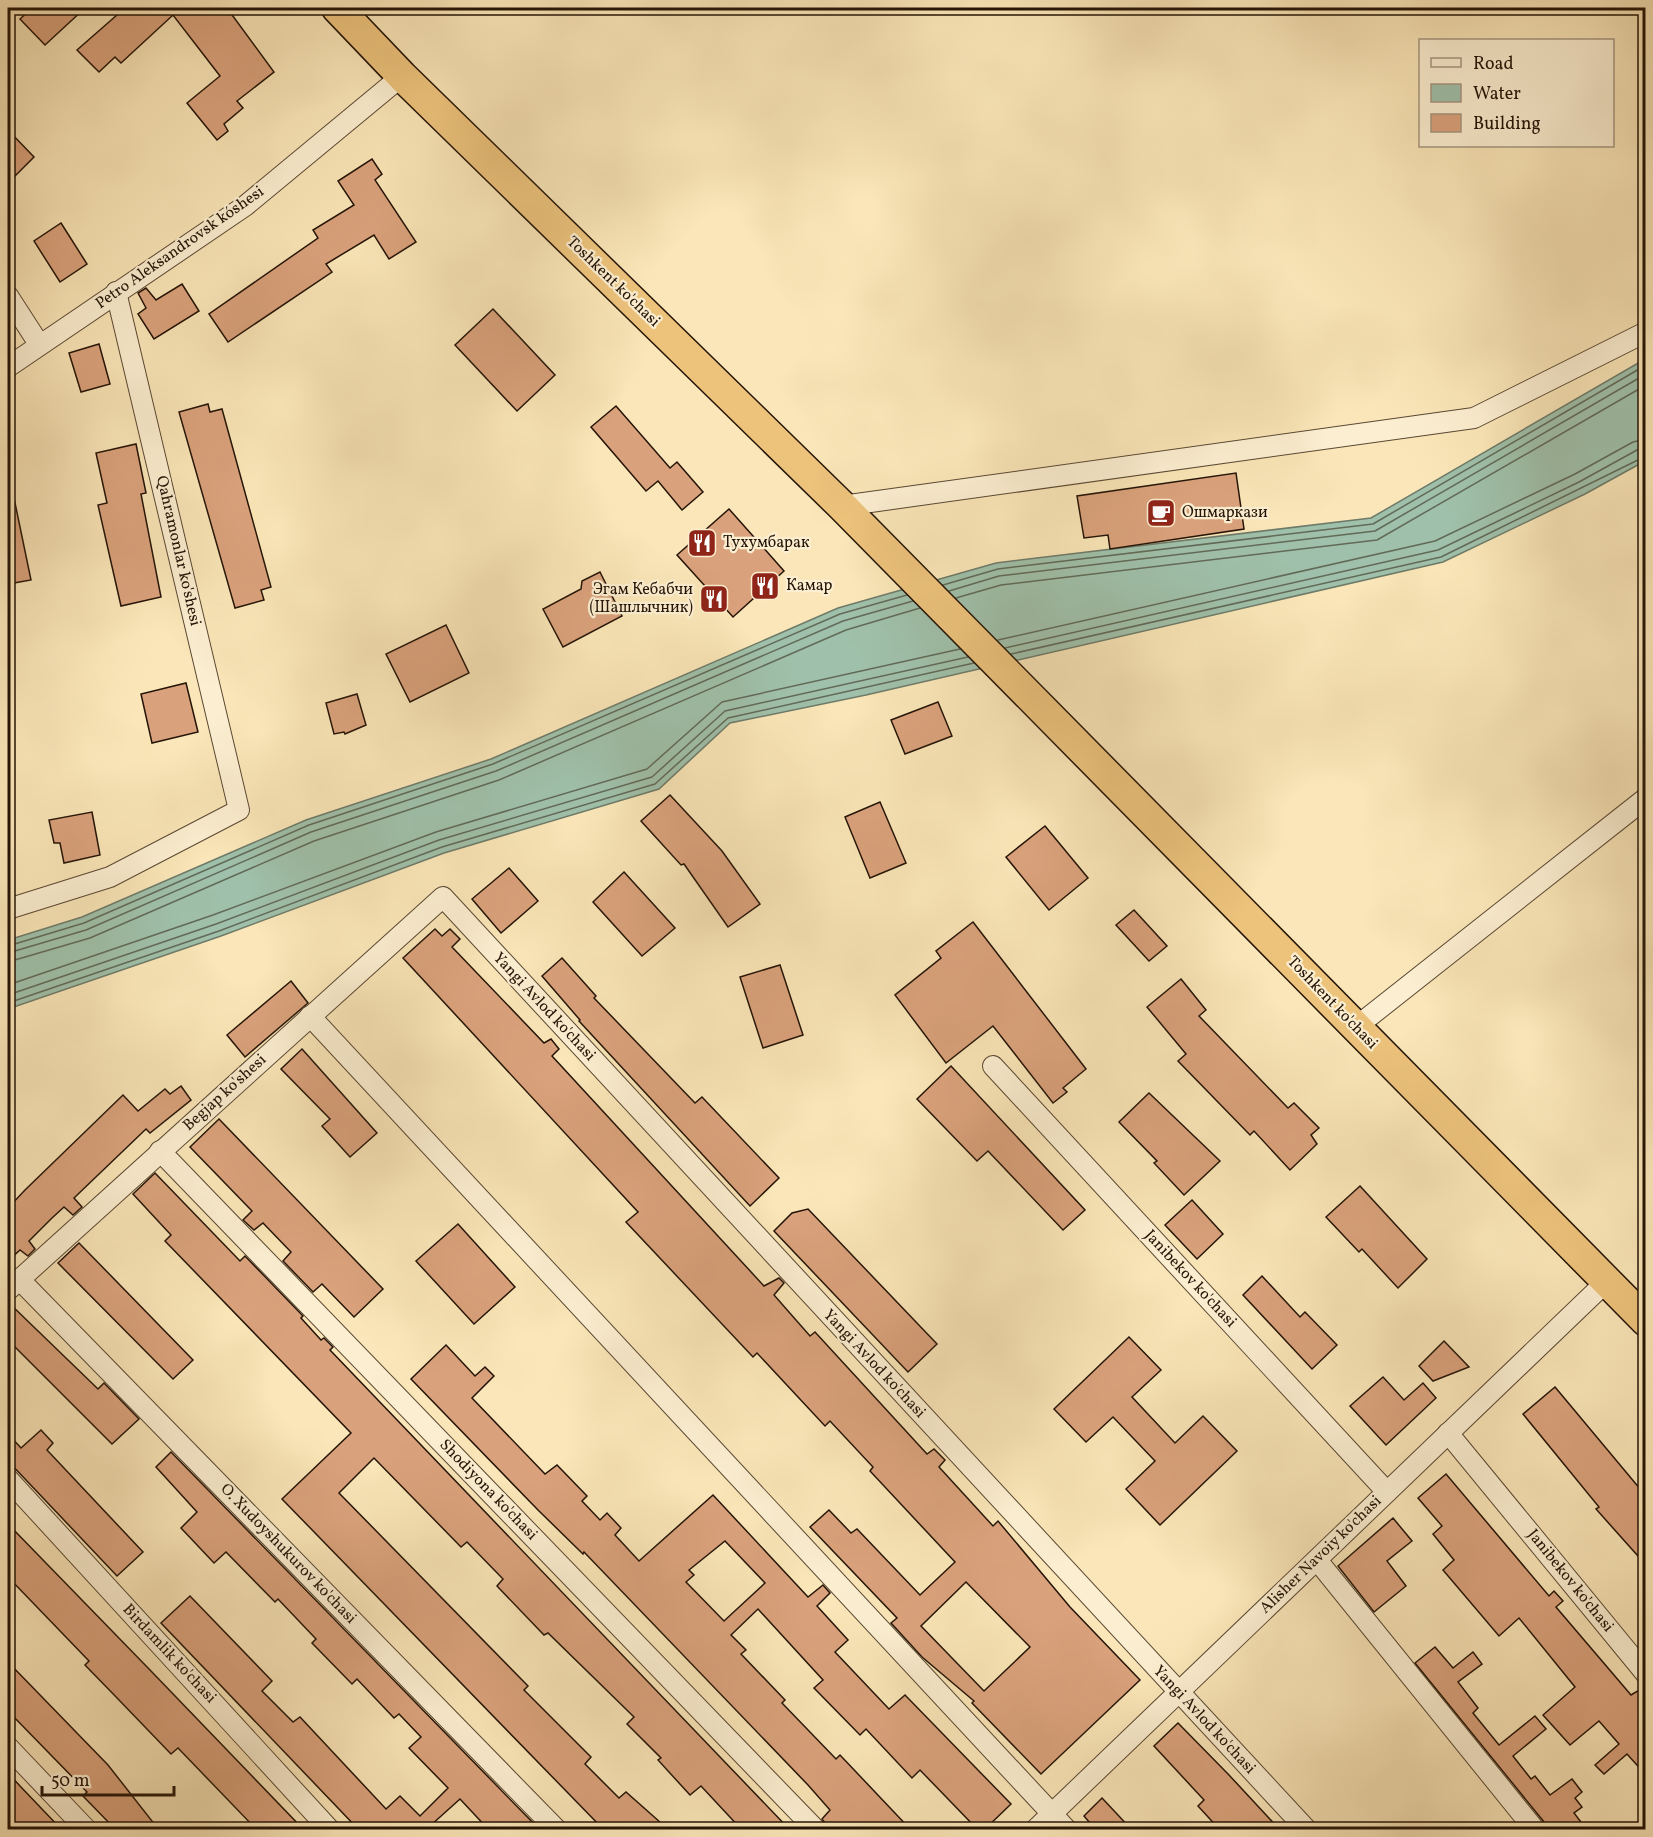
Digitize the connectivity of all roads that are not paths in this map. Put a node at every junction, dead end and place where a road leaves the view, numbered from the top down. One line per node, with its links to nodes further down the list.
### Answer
1 (337, 8): 2 (highway, Toshkent ko'chasi)
2 (402, 76): 3 (street, Petro Aleksandrovsk kóshesi); 8 (highway, Toshkent ko'chasi)
3 (116, 292): 6 (street, Petro Aleksandrovsk kóshesi); 11 (street, Qahramonlar ko'shesi)
4 (8, 296): 6 (street)
5 (1646, 332): 8 (street)
6 (39, 344): 7 (street, Petro Aleksandrovsk kóshesi)
7 (8, 367)
8 (842, 506): 13 (highway, Toshkent ko'chasi)
9 (1646, 798): 13 (street)
10 (442, 897): 12 (street, Begjap ko'shesi); 24 (street, Yangi Avlod ko'chasi)
11 (8, 909)
12 (310, 1016): 15 (street, Begjap ko'shesi); 26 (street)
13 (1356, 1027): 16 (highway, Toshkent ko'chasi)
14 (993, 1066): 21 (street, Janibekov ko'chasi)
15 (160, 1151): 17 (street, Begjap ko'shesi); 30 (street, Shodiyona ko'chasi)
16 (1607, 1281): 18 (highway, Toshkent ko'chasi); 19 (street, Alisher Navoiy ko'chasi)
17 (13, 1284): 29 (street, O. Xudoyshukurov ko'chasi)
18 (1646, 1321)
19 (1448, 1433): 21 (street, Alisher Navoiy ko'chasi); 23 (street, Janibekov ko'chasi)
20 (8, 1479): 28 (street, Birdamlik ko'chasi)
21 (1387, 1492): 22 (street, Alisher Navoiy ko'chasi)
22 (1317, 1560): 24 (street, Alisher Navoiy ko'chasi); 34 (street)
23 (1646, 1674)
24 (1178, 1693): 26 (street, Alisher Navoiy ko'chasi); 33 (street, Yangi Avlod ko'chasi)
25 (8, 1747): 27 (street)
26 (1052, 1813): 31 (street, Alisher Navoiy ko'chasi); 32 (street)
27 (87, 1830)
28 (330, 1830)
29 (557, 1830)
30 (816, 1830)
31 (1035, 1830)
32 (1067, 1830)
33 (1306, 1830)
34 (1535, 1830)

